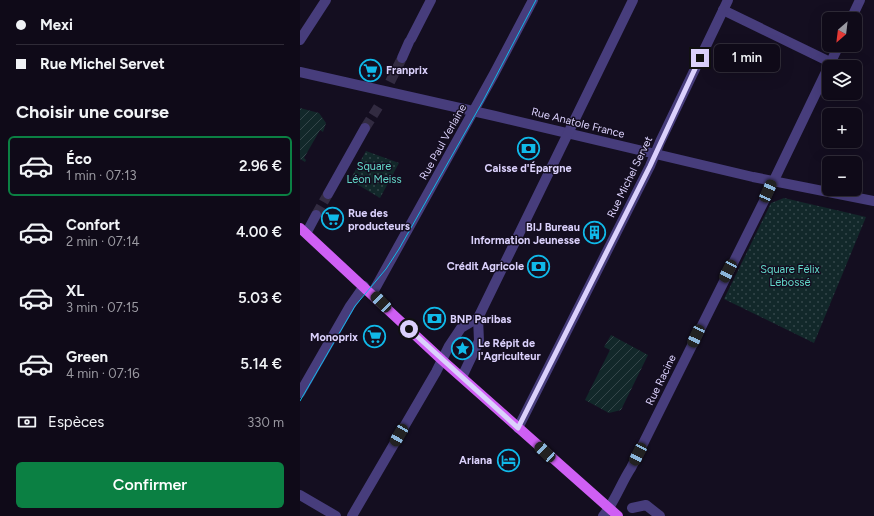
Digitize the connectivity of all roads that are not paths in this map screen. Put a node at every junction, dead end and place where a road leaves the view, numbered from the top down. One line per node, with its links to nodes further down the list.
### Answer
1 (326, 0): 9 (street)
2 (431, 0): 10 (street)
3 (533, 0): 14 (street, Rue Paul Verlaine)
4 (633, 0): 16 (street)
5 (728, 0): 7 (street, Rue Michel Servet)
6 (860, 0): 8 (street)
7 (724, 10): 11 (street); 17 (street, Rue Michel Servet)
8 (854, 12)
9 (300, 40)
10 (402, 58)
11 (826, 60)
12 (300, 72): 14 (street, Rue Anatole France)
13 (822, 79): 18 (street, Rue Racine)
14 (474, 112): 16 (street, Rue Anatole France); 24 (street, Rue Paul Verlaine)
15 (365, 128): 19 (street)
16 (569, 134): 17 (street, Rue Anatole France); 25 (street)
17 (656, 154): 18 (street, Rue Anatole France); 29 (street, Rue Michel Servet)
18 (773, 181): 20 (street, Rue Anatole France); 32 (street, Rue Racine)
19 (328, 194)
20 (874, 202)
21 (316, 215): 22 (street)
22 (302, 230): 23 (main road)
23 (364, 286): 24 (main road); 28 (street)
24 (372, 294): 26 (main road)
25 (478, 318): 26 (street); 27 (street)
26 (442, 360): 27 (main road); 34 (street)
27 (462, 377): 29 (main road)
28 (300, 393)
29 (518, 428): 32 (main road)
30 (300, 495): 33 (street)
31 (632, 508): 36 (street)
32 (606, 512): 35 (main road)
33 (336, 516)
34 (352, 516)
35 (618, 516)
36 (660, 516)

